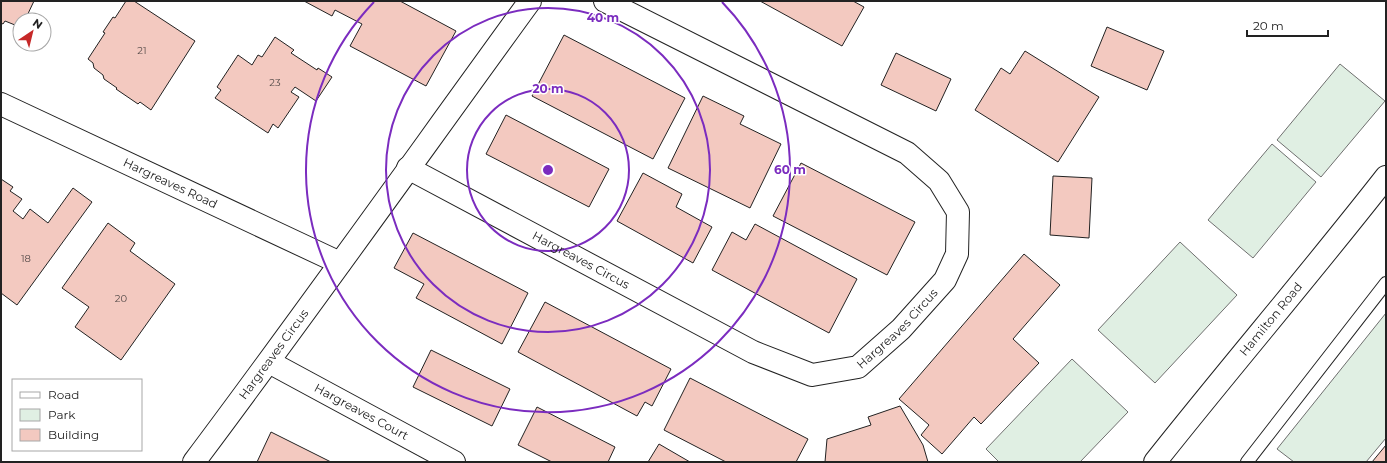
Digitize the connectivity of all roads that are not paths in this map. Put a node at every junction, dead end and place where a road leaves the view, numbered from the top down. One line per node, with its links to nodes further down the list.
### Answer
1 (530, 1): 4 (street, Hargreaves Circus)
2 (605, 1): 4 (street, Hargreaves Circus)
3 (1, 104): 6 (street, Hargreaves Road)
4 (408, 168): 6 (street, Hargreaves Circus)
5 (1386, 177): 11 (street, Hamilton Road)
6 (340, 263): 8 (street, Hargreaves Circus)
7 (1386, 283): 12 (lane)
8 (269, 362): 9 (street, Hargreaves Circus); 10 (street, Hargreaves Court)
9 (194, 462)
10 (454, 462)
11 (1156, 462)
12 (1247, 462)

